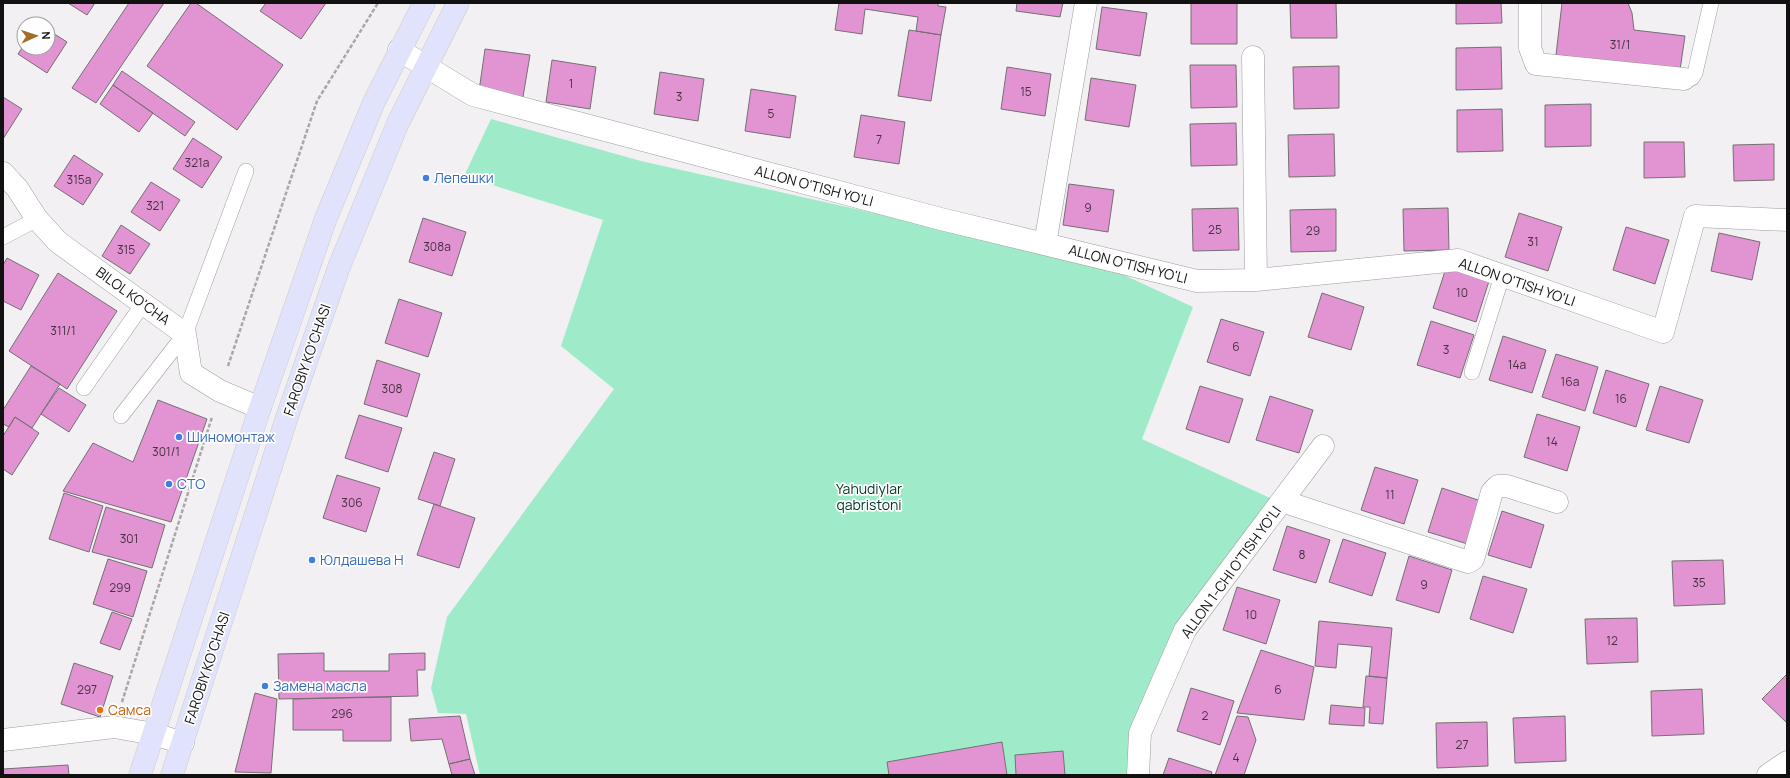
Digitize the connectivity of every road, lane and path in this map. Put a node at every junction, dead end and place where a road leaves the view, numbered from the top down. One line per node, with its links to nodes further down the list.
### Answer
1 (378, 3): 23 (path)
2 (424, 3): 7 (main road, FAROBIY KO'CHASI)
3 (458, 3): 9 (main road, FAROBIY KO'CHASI)
4 (1086, 3): 16 (street)
5 (1530, 3): 10 (street)
6 (1711, 3): 10 (lane)
7 (399, 50): 9 (street, ALLON O'TISH YO'LI); 24 (main road, FAROBIY KO'CHASI)
8 (1253, 57): 18 (street)
9 (425, 66): 16 (street, ALLON O'TISH YO'LI); 32 (main road, FAROBIY KO'CHASI)
10 (1684, 79)
11 (246, 172): 20 (lane)
12 (3, 173): 13 (street, BILOL KO'CHA)
13 (36, 219): 15 (lane); 19 (street, BILOL KO'CHA)
14 (1787, 220): 17 (street, ALLON O'TISH YO'LI)
15 (3, 237)
16 (1045, 244): 18 (street, ALLON O'TISH YO'LI)
17 (1502, 276): 18 (street, ALLON O'TISH YO'LI); 21 (lane)
18 (1256, 280)
19 (144, 304): 20 (street, BILOL KO'CHA); 22 (lane)
20 (185, 334): 23 (street, BILOL KO'CHA); 25 (lane)
21 (1472, 372)
22 (84, 388)
23 (220, 391): 24 (street, BILOL KO'CHA); 29 (path)
24 (260, 408): 30 (main road, FAROBIY KO'CHASI)
25 (121, 416)
26 (1323, 446): 27 (street, ALLON 1-CHI O'TISH YO'LI)
27 (1282, 501): 28 (street); 36 (street, ALLON 1-CHI O'TISH YO'LI)
28 (1556, 502)
29 (114, 727): 30 (street); 31 (street)
30 (154, 734): 32 (street); 34 (main road, FAROBIY KO'CHASI)
31 (3, 740)
32 (183, 743): 35 (main road, FAROBIY KO'CHASI)
33 (1787, 762): 37 (street)
34 (140, 775)
35 (172, 775)
36 (1138, 775)
37 (1768, 775)

